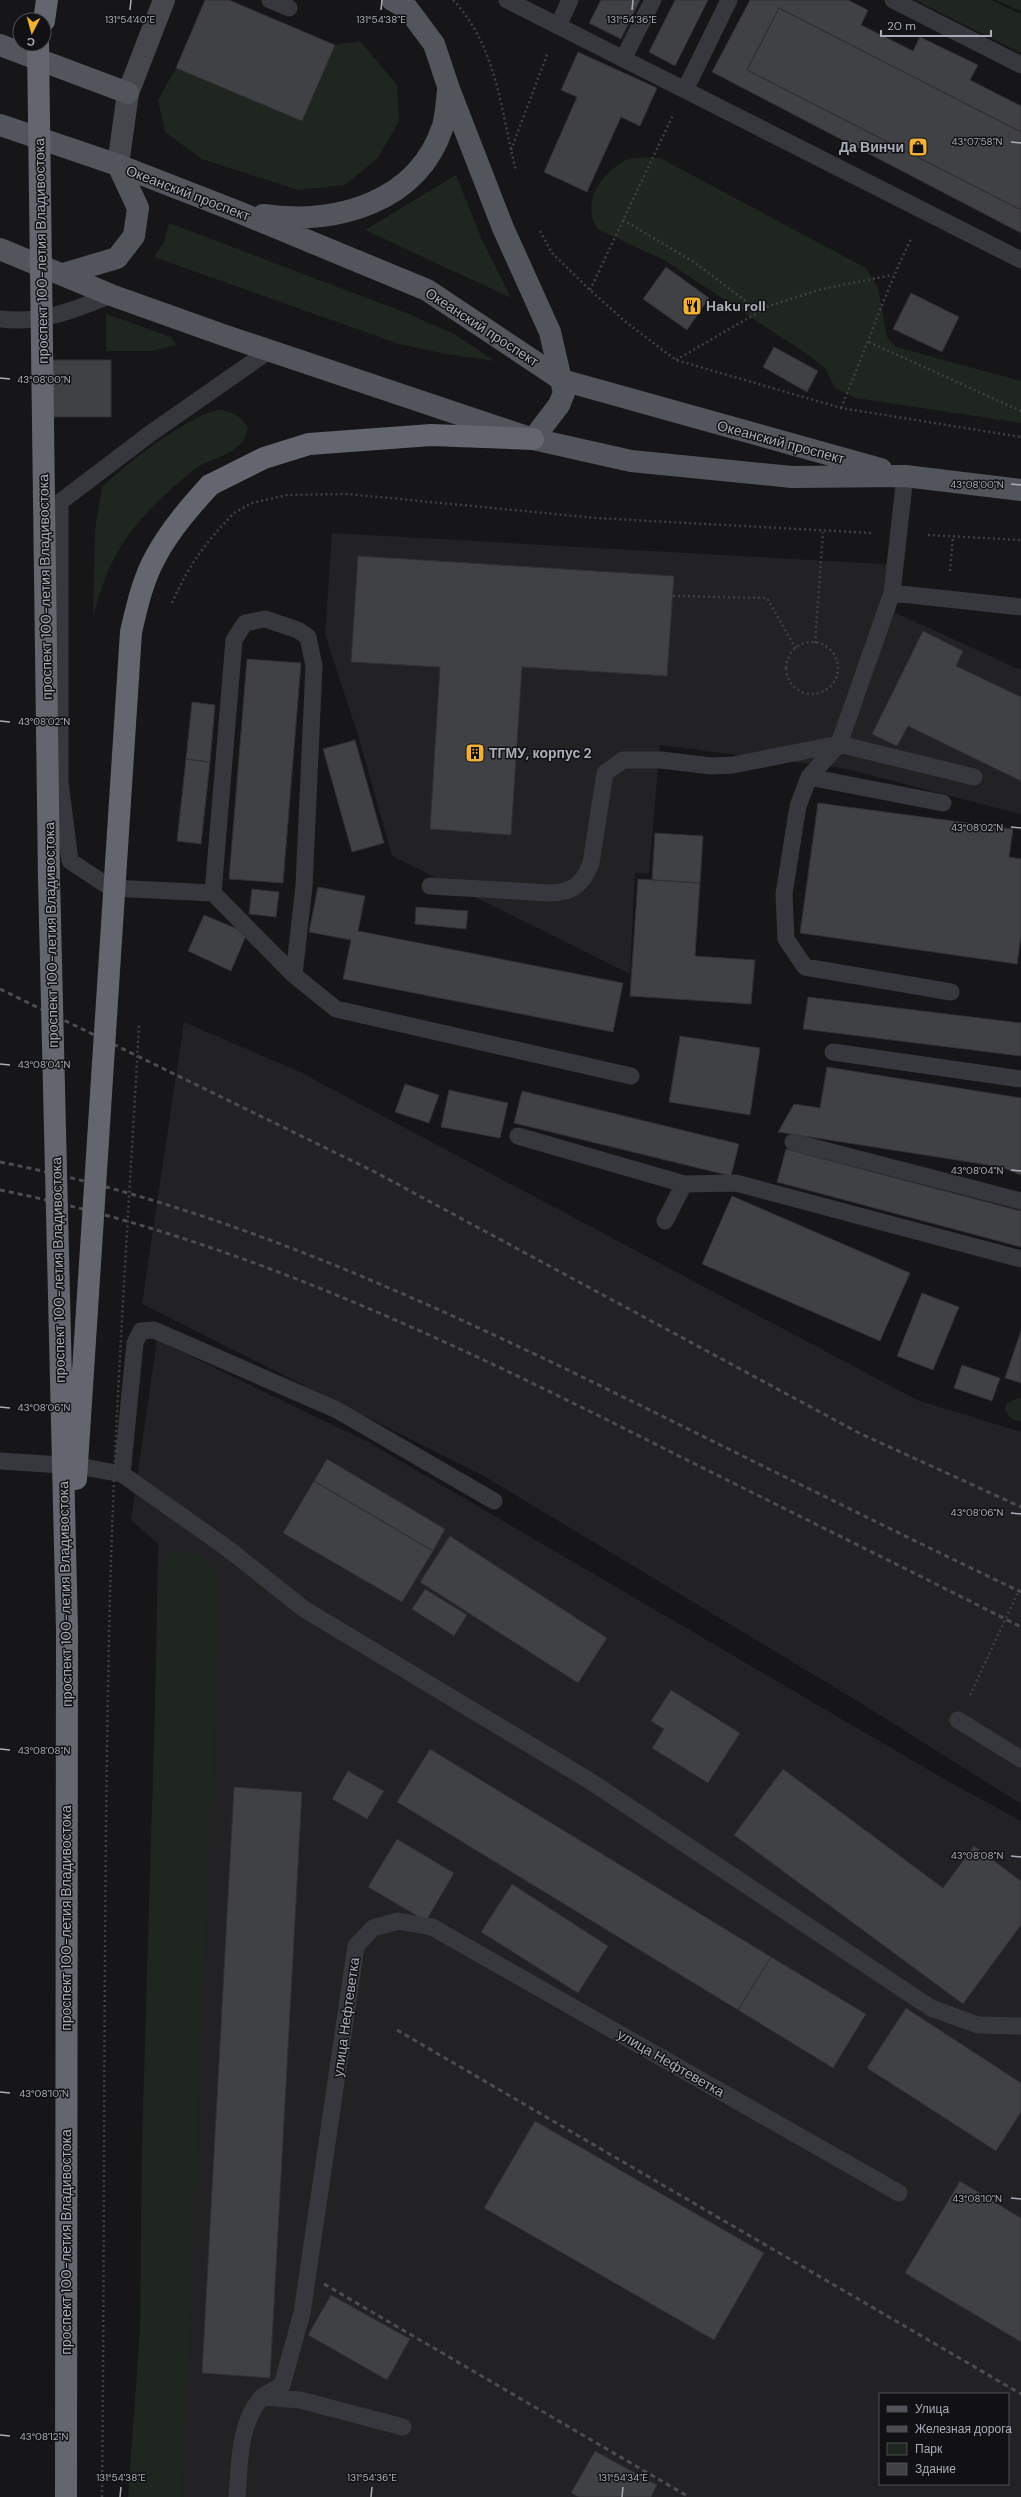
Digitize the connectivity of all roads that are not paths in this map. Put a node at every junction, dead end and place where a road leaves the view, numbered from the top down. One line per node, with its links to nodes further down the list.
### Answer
1 (37, 0): 12 (highway)
2 (47, 0): 13 (highway)
3 (164, 0): 21 (main road)
4 (270, 0): 11 (lane)
5 (392, 0): 19 (main road)
6 (508, 0): 14 (lane)
7 (570, 0): 14 (lane)
8 (653, 0): 17 (lane)
9 (729, 0): 20 (lane)
10 (893, 0): 18 (lane)
11 (289, 8)
12 (37, 12)
13 (45, 12)
14 (558, 26): 17 (lane)
15 (0, 45): 21 (main road)
16 (39, 52): 57 (highway, проспект 100-летия Владивостока, bridge)
17 (623, 59): 20 (lane)
18 (1021, 65)
19 (448, 89): 24 (main road); 31 (main road)
20 (685, 90): 26 (lane)
21 (128, 93): 23 (main road)
22 (0, 125): 23 (main road, Океанский проспект)
23 (118, 165): 24 (main road, Океанский проспект); 27 (main road)
24 (236, 211): 31 (main road, Океанский проспект)
25 (0, 249): 27 (main road, Океанский проспект)
26 (1021, 260)
27 (64, 274): 28 (main road, Океанский проспект)
28 (111, 295): 29 (lane); 30 (main road, Океанский проспект)
29 (0, 319)
30 (270, 350): 32 (main road, Океанский проспект); 42 (lane)
31 (562, 380): 32 (main road); 33 (main road, Океанский проспект)
32 (533, 439): 33 (main road, Океанский проспект); 57 (highway, bridge)
33 (905, 476): 34 (main road, Океанский проспект); 35 (lane)
34 (1021, 490)
35 (892, 593): 36 (lane); 37 (lane)
36 (1021, 607)
37 (839, 744): 38 (lane); 39 (lane); 41 (lane)
38 (809, 777): 40 (lane); 44 (lane)
39 (974, 777)
40 (943, 804)
41 (430, 886)
42 (213, 893): 43 (lane); 43 (lane)
43 (294, 975): 46 (lane)
44 (951, 992)
45 (833, 1052): 47 (lane)
46 (631, 1076)
47 (1021, 1079)
48 (518, 1136): 50 (lane)
49 (793, 1142): 51 (lane)
50 (684, 1184): 52 (lane); 53 (lane)
51 (1021, 1201)
52 (665, 1221)
53 (1021, 1259)
54 (0, 1461): 55 (lane)
55 (122, 1474): 56 (lane); 60 (lane)
56 (494, 1501)
57 (67, 1630): 64 (highway, проспект 100-летия Владивостока)
58 (958, 1720): 59 (lane)
59 (1021, 1759)
60 (1021, 2026)
61 (899, 2193): 62 (lane, улица Нефтеветка)
62 (262, 2397): 63 (lane); 65 (lane, улица Нефтеветка)
63 (403, 2427)
64 (66, 2497)
65 (237, 2497)

